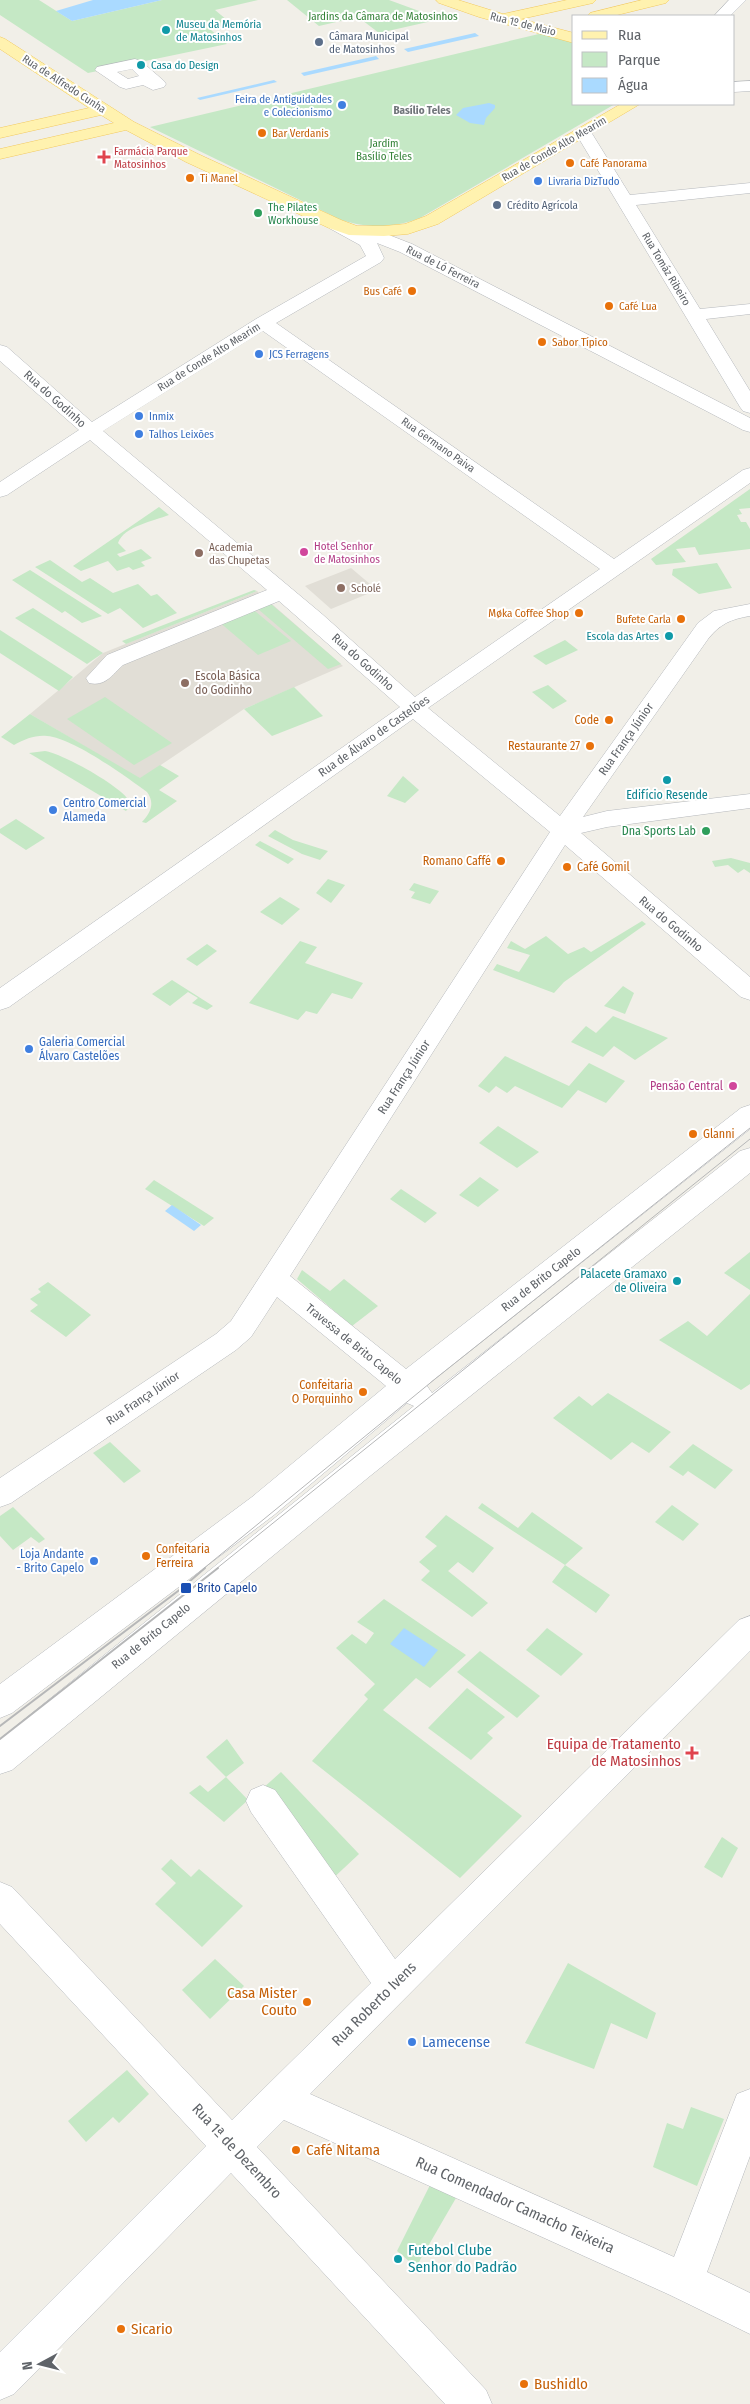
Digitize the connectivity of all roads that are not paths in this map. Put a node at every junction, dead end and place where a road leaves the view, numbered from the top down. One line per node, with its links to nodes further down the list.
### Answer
1 (588, 0): 7 (main road)
2 (662, 0): 5 (main road)
3 (738, 0): 6 (street)
4 (452, 1): 7 (main road, Rua 1º de Maio)
5 (599, 15)
6 (722, 15)
7 (495, 17): 9 (main road, Rua 1º de Maio)
8 (572, 22): 9 (main road)
9 (540, 28): 10 (main road, Rua 1º de Maio)
10 (572, 37)
11 (0, 42): 15 (main road, Rua de Alfredo Cunha)
12 (750, 86): 13 (street)
13 (735, 88)
14 (630, 105): 17 (main road, Rua de Conde Alto Mearim)
15 (103, 110): 16 (main road, Rua de Alfredo Cunha); 18 (main road)
16 (128, 125): 19 (main road); 22 (main road, Rua de Ló Ferreira)
17 (583, 132): 21 (street, Rua Tomáz Ribeiro); 23 (main road, Rua de Conde Alto Mearim)
18 (0, 133)
19 (0, 154)
20 (750, 188): 21 (street)
21 (624, 201): 25 (street, Rua Tomáz Ribeiro)
22 (335, 224): 23 (main road, Rua de Ló Ferreira); 26 (street, Rua de Conde Alto Mearim)
23 (364, 232): 29 (street, Rua de Ló Ferreira)
24 (750, 309): 25 (street)
25 (694, 315): 28 (street, Rua Tomáz Ribeiro)
26 (263, 323): 32 (street, Rua de Conde Alto Mearim); 35 (street, Rua Germano Paiva)
27 (0, 351): 32 (street, Rua do Godinho)
28 (736, 383): 29 (street); 30 (street, Rua Tomáz Ribeiro)
29 (688, 392): 31 (street, Rua de Ló Ferreira)
30 (750, 407)
31 (750, 426)
32 (91, 431): 34 (street, Rua de Conde Alto Mearim); 36 (street, Rua do Godinho)
33 (750, 474): 35 (street, Rua de Álvaro de Castelões)
34 (0, 491)
35 (614, 568): 39 (street, Rua de Álvaro de Castelões)
36 (282, 592): 38 (street); 39 (street, Rua do Godinho)
37 (750, 610): 41 (street, Rua França Júnior)
38 (98, 678)
39 (414, 708): 41 (street, Rua do Godinho); 43 (street, Rua de Álvaro de Castelões)
40 (750, 801): 41 (street)
41 (564, 831): 42 (street, Rua do Godinho); 46 (street, Rua França Júnior)
42 (750, 991)
43 (0, 1001)
44 (750, 1114): 47 (street, Rua de Brito Capelo)
45 (750, 1158): 48 (street, Rua de Brito Capelo)
46 (275, 1280): 47 (street, Travessa de Brito Capelo); 51 (street, Rua França Júnior)
47 (406, 1386): 48 (street, Travessa de Brito Capelo); 49 (street, Rua de Brito Capelo)
48 (434, 1408): 50 (street, Rua de Brito Capelo)
49 (334, 1446): 50 (street); 53 (street, Rua de Brito Capelo)
50 (359, 1468): 54 (street, Rua de Brito Capelo)
51 (0, 1494)
52 (750, 1630): 59 (street, Rua Roberto Ivens)
53 (54, 1661): 54 (street); 55 (street, Rua de Brito Capelo)
54 (84, 1691): 56 (street, Rua de Brito Capelo)
55 (0, 1703)
56 (0, 1759)
57 (263, 1801): 59 (street)
58 (0, 1899): 62 (street, Rua 1ª de Dezembro)
59 (393, 1985): 60 (street, Rua Roberto Ivens)
60 (280, 2099): 62 (street, Rua Roberto Ivens); 63 (street, Rua Comendador Camacho Teixeira)
61 (750, 2107): 63 (street)
62 (232, 2146): 65 (street, Rua Roberto Ivens); 66 (street, Rua 1ª de Dezembro)
63 (684, 2281): 64 (street, Rua Comendador Camacho Teixeira)
64 (750, 2314)
65 (0, 2380)
66 (472, 2404)

